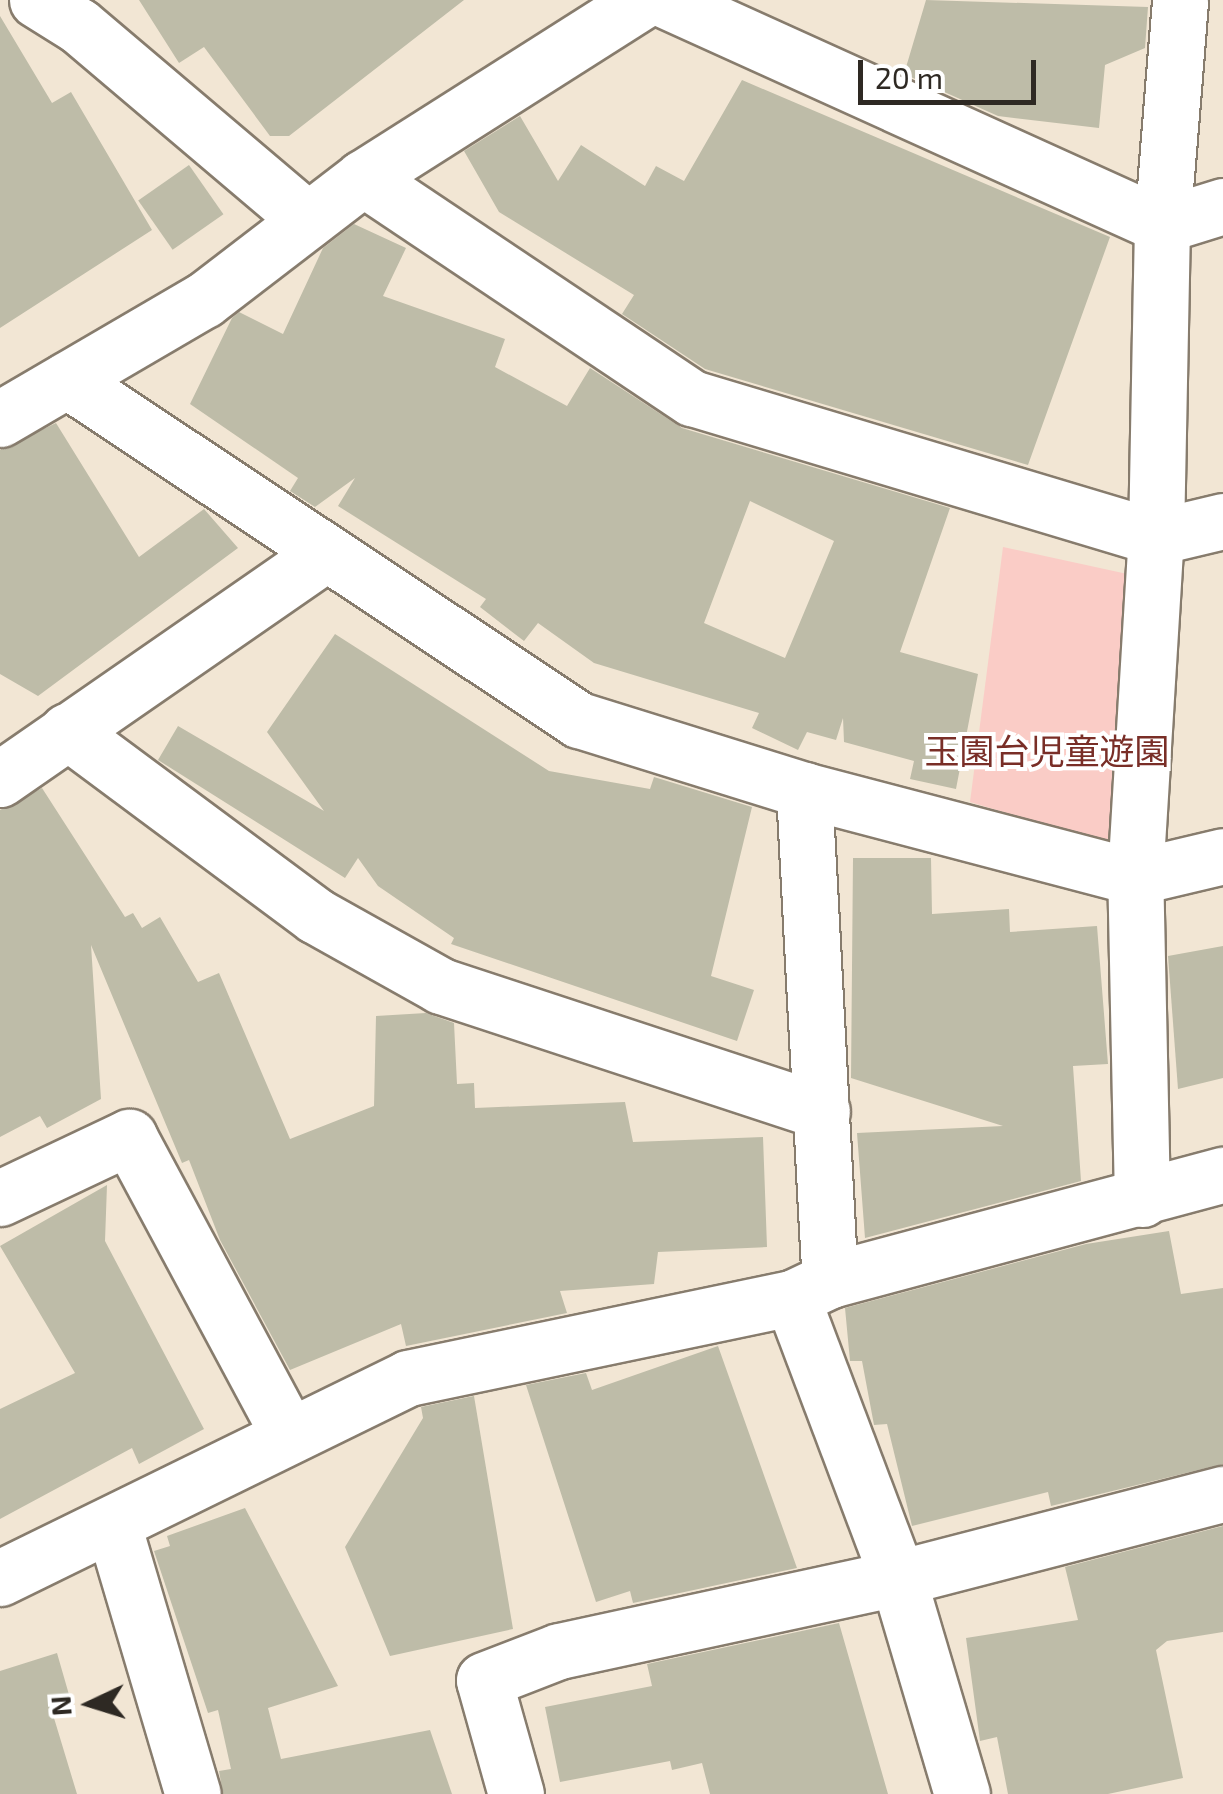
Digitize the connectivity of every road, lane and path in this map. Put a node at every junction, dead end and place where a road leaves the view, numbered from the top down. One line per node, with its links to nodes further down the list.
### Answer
1 (37, 0): 7 (street)
2 (644, 0): 5 (street)
3 (664, 0): 8 (street)
4 (1180, 0): 8 (street)
5 (363, 178): 7 (street); 12 (street)
6 (1223, 206): 8 (street)
7 (308, 220): 9 (street)
8 (1162, 225): 12 (street)
9 (67, 380): 10 (street); 13 (street)
10 (0, 419)
11 (1223, 521): 12 (street)
12 (1156, 537): 18 (street)
13 (324, 555): 14 (street); 16 (street)
14 (67, 731): 15 (street); 19 (street)
15 (0, 779)
16 (804, 790): 18 (street); 19 (street)
17 (1223, 856): 18 (street)
18 (1136, 878): 22 (street)
19 (822, 1111): 23 (street)
20 (1223, 1175): 22 (street)
21 (0, 1198): 24 (street)
22 (1142, 1198): 23 (street)
23 (811, 1289): 24 (street); 28 (street)
24 (288, 1433): 26 (street)
25 (1223, 1494): 28 (street)
26 (114, 1528): 27 (street); 29 (street)
27 (0, 1578)
28 (898, 1578): 30 (street); 31 (street)
29 (194, 1794)
30 (516, 1794)
31 (962, 1794)

